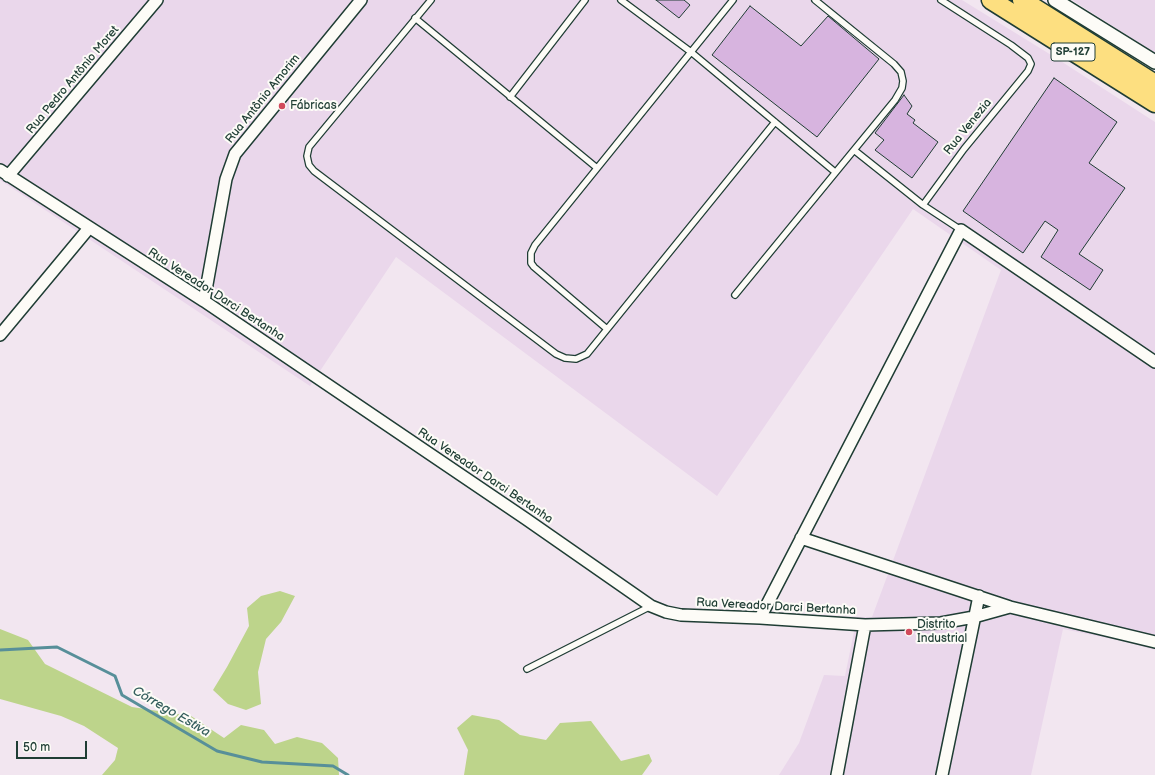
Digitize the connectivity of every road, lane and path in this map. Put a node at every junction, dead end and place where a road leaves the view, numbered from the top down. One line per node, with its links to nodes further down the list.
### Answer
1 (157, 0): 22 (street, Rua Pedro Antônio Moret)
2 (361, 0): 27 (street, Rua Antônio Amorim)
3 (431, 0): 12 (lane)
4 (586, 0): 16 (lane)
5 (621, 0): 13 (lane)
6 (733, 0): 13 (lane)
7 (815, 0): 19 (lane)
8 (941, 0): 23 (lane, Rua Venezia)
9 (991, 0): 17 (highway, SP-127)
10 (1022, 0): 15 (highway, SP-127)
11 (1055, 0): 14 (street)
12 (415, 18): 16 (lane); 28 (lane)
13 (691, 52): 18 (lane); 20 (lane)
14 (1155, 62)
15 (1155, 84)
16 (510, 97): 20 (lane)
17 (1155, 103)
18 (775, 122): 21 (lane); 28 (lane)
19 (854, 150): 21 (lane); 23 (lane)
20 (598, 168): 28 (lane)
21 (835, 172): 26 (lane)
22 (4, 173): 24 (street, Rua Vereador Darci Bertanha)
23 (923, 205): 25 (lane)
24 (88, 228): 27 (street, Rua Vereador Darci Bertanha); 29 (street)
25 (961, 230): 30 (street); 31 (street)
26 (735, 295)
27 (204, 301): 33 (street, Rua Vereador Darci Bertanha)
28 (607, 329)
29 (0, 335)
30 (1155, 362)
31 (801, 538): 32 (street, Rua Vereador Darci Bertanha); 36 (street)
32 (979, 596): 34 (street, Rua Vereador Darci Bertanha); 35 (street)
33 (652, 606): 36 (street, Rua Vereador Darci Bertanha); 39 (lane)
34 (1010, 607): 35 (street, Rua Vereador Darci Bertanha); 38 (street, Rua Vereador Darci Bertanha)
35 (974, 617): 37 (street, Rua Vereador Darci Bertanha); 41 (street)
36 (760, 618): 37 (street, Rua Vereador Darci Bertanha)
37 (865, 625): 40 (street)
38 (1155, 642)
39 (527, 670)
40 (837, 775)
41 (942, 775)

